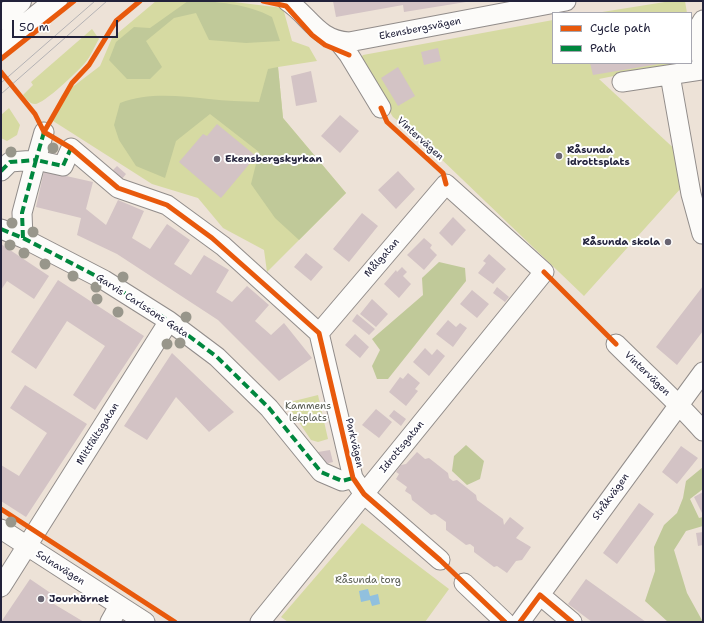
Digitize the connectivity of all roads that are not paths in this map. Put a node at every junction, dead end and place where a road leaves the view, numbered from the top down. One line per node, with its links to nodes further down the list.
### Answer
1 (20, 1): 6 (main road)
2 (56, 1): 9 (main road)
3 (287, 1): 8 (street, Ekensbergsvägen)
4 (308, 1): 8 (street)
5 (566, 1): 10 (street, Ekensbergsvägen)
6 (1, 19)
7 (703, 20): 11 (street)
8 (317, 30): 10 (street, Ekensbergsvägen)
9 (1, 45)
10 (343, 48): 13 (street)
11 (670, 75): 12 (street); 18 (street)
12 (622, 82)
13 (381, 108)
14 (44, 132): 15 (street)
15 (36, 160): 16 (street); 19 (street); 22 (street)
16 (1, 171)
17 (1, 229): 19 (street, Garvis Carlssons Gata)
18 (702, 234)
19 (23, 238): 21 (street, Garvis Carlssons Gata)
20 (544, 272): 22 (street, Målgatan); 28 (street, Idrottsgatan)
21 (169, 321): 27 (street, Garvis Carlssons Gata); 30 (street, Mittfältsgatan)
22 (319, 333): 27 (street, Parkvägen)
23 (616, 344): 25 (street, Vintervägen)
24 (703, 372): 25 (street, Stråkvägen)
25 (680, 405): 26 (street, Vintervägen); 34 (street, Stråkvägen)
26 (703, 431)
27 (353, 478): 28 (street, Parkvägen)
28 (364, 494): 31 (street, Parkvägen); 38 (street, Idrottsgatan)
29 (1, 529): 30 (street, Solnavägen)
30 (26, 547): 33 (street, Mittfältsgatan); 35 (street, Solnavägen)
31 (440, 560)
32 (464, 583): 39 (street)
33 (1, 587)
34 (540, 594): 40 (street, Stråkvägen); 41 (street)
35 (119, 606): 36 (street); 37 (street, Solnavägen)
36 (110, 622)
37 (145, 622)
38 (260, 622)
39 (505, 622)
40 (520, 622)
41 (572, 622)

